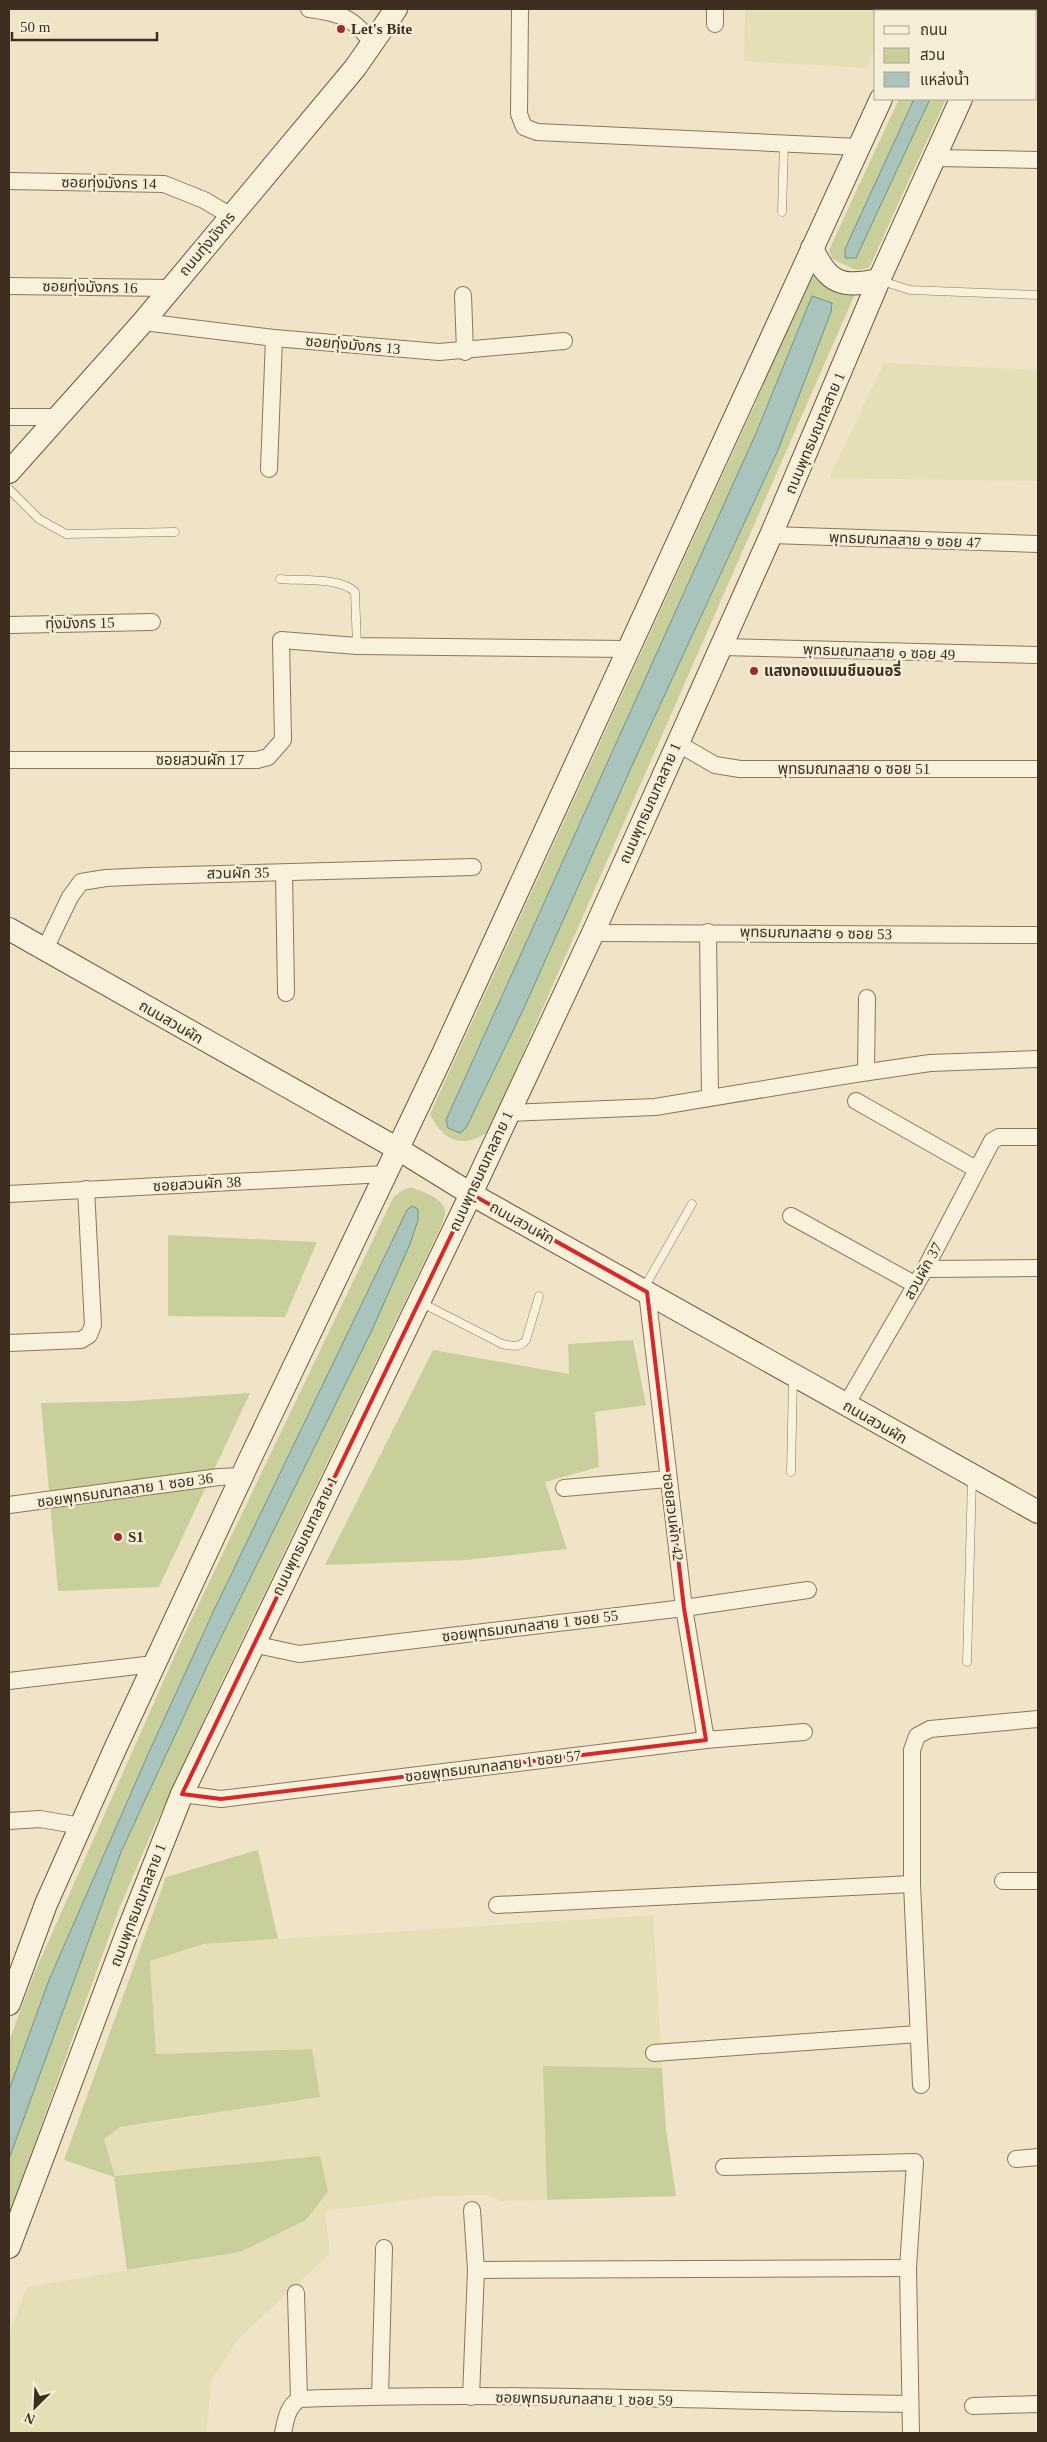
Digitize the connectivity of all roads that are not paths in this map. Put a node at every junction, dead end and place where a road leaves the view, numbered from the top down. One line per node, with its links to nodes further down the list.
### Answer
1 (309, 9): 4 (street)
2 (396, 9): 4 (main road, ถนนทุ่งมังกร)
3 (520, 9): 7 (street)
4 (373, 44): 13 (main road, ถนนทุ่งมังกร)
5 (881, 100): 8 (main road)
6 (961, 100): 9 (main road, ถนนพุทธมณฑลสาย 1)
7 (784, 143): 8 (street); 12 (lane)
8 (859, 147): 14 (main road)
9 (935, 158): 10 (street); 15 (main road, ถนนพุทธมณฑลสาย 1)
10 (1038, 160)
11 (9, 181): 13 (street, ซอยทุ่งมังกร 14)
12 (782, 212)
13 (231, 216): 17 (main road, ถนนทุ่งมังกร)
14 (812, 248): 15 (main road); 37 (main road)
15 (879, 280): 19 (lane); 30 (main road, ถนนพุทธมณฑลสาย 1)
16 (9, 286): 17 (street, ซอยทุ่งมังกร 16)
17 (171, 288): 20 (main road, ถนนทุ่งมังกร)
18 (463, 295): 23 (street)
19 (1038, 295)
20 (143, 322): 21 (street, ซอยทุ่งมังกร 13); 25 (main road, ถนนทุ่งมังกร)
21 (274, 338): 23 (street, ซอยทุ่งมังกร 13); 26 (street)
22 (564, 341): 23 (street, ซอยทุ่งมังกร 13)
23 (465, 352)
24 (9, 417): 25 (street)
25 (57, 417): 27 (main road, ถนนทุ่งมังกร)
26 (269, 469)
27 (9, 472)
28 (9, 489): 29 (lane)
29 (175, 532)
30 (771, 536): 31 (street, พุทธมณฑลสาย ๑ ซอย 47); 36 (main road, ถนนพุทธมณฑลสาย 1)
31 (1038, 544)
32 (280, 580): 35 (lane)
33 (152, 622): 34 (street, ทุ่งมังกร 15)
34 (9, 625)
35 (357, 646): 37 (street); 40 (street, ซอยสวนผัก 17)
36 (720, 647): 38 (street, พุทธมณฑลสาย ๑ ซอย 49); 39 (main road, ถนนพุทธมณฑลสาย 1)
37 (629, 649): 57 (main road)
38 (1038, 655)
39 (677, 743): 41 (street, พุทธมณฑลสาย ๑ ซอย 51); 46 (main road, ถนนพุทธมณฑลสาย 1)
40 (9, 760)
41 (1038, 769)
42 (473, 867): 43 (street, สวนผัก 35)
43 (284, 872): 48 (street, สวนผัก 35); 49 (street)
44 (9, 930): 48 (main road, ถนนสวนผัก)
45 (708, 932): 46 (street, พุทธมณฑลสาย ๑ ซอย 53); 47 (street, พุทธมณฑลสาย ๑ ซอย 53); 53 (street)
46 (593, 933): 55 (main road, ถนนพุทธมณฑลสาย 1)
47 (1038, 935)
48 (45, 949): 57 (main road, ถนนสวนผัก)
49 (286, 994)
50 (868, 998): 52 (street)
51 (1038, 1059): 52 (street)
52 (866, 1072): 53 (street)
53 (710, 1097): 55 (street)
54 (856, 1101): 58 (street)
55 (508, 1113): 61 (main road, ถนนพุทธมณฑลสาย 1)
56 (1038, 1137): 58 (street, สวนผัก 37)
57 (406, 1154): 59 (main road); 61 (main road, ถนนสวนผัก)
58 (976, 1169): 66 (street, สวนผัก 37)
59 (385, 1174): 60 (street, ซอยสวนผัก 38); 75 (main road)
60 (86, 1189): 62 (street, ซอยสวนผัก 38); 71 (street)
61 (464, 1190): 68 (main road, ถนนสวนผัก); 70 (main road, ถนนพุทธมณฑลสาย 1)
62 (9, 1194)
63 (692, 1204): 68 (lane)
64 (791, 1216): 67 (street)
65 (1038, 1268): 66 (street)
66 (925, 1269): 67 (street, สวนผัก 37)
67 (916, 1285): 73 (street, สวนผัก 37)
68 (645, 1291): 72 (main road, ถนนสวนผัก); 77 (street, ซอยสวนผัก 42)
69 (539, 1296): 70 (lane)
70 (418, 1301): 83 (main road, ถนนพุทธมณฑลสาย 1)
71 (9, 1343)
72 (794, 1375): 73 (main road, ถนนสวนผัก); 74 (lane)
73 (846, 1405): 76 (main road, ถนนสวนผัก)
74 (790, 1472)
75 (242, 1476): 79 (street, ซอยพุทธมณฑลสาย 1 ซอย 36); 85 (main road)
76 (972, 1477): 80 (main road, ถนนสวนผัก); 84 (lane)
77 (668, 1479): 78 (street); 82 (street, ซอยสวนผัก 42)
78 (564, 1488)
79 (9, 1505)
80 (1038, 1512)
81 (808, 1590): 82 (street, ซอยพุทธมณฑลสาย 1 ซอย 55)
82 (684, 1608): 83 (street, ซอยพุทธมณฑลสาย 1 ซอย 55); 89 (street, ซอยสวนผัก 42)
83 (253, 1644): 90 (main road, ถนนพุทธมณฑลสาย 1)
84 (967, 1662)
85 (154, 1664): 86 (street); 92 (main road)
86 (9, 1681)
87 (1038, 1719): 95 (street)
88 (804, 1732): 89 (street, ซอยพุทธมณฑลสาย 1 ซอย 57)
89 (706, 1740): 90 (street, ซอยพุทธมณฑลสาย 1 ซอย 57)
90 (182, 1794): 105 (main road, ถนนพุทธมณฑลสาย 1)
91 (9, 1821): 92 (street)
92 (80, 1826): 97 (main road)
93 (1004, 1881): 94 (street)
94 (1038, 1881)
95 (912, 1884): 96 (street); 98 (street)
96 (497, 1905)
97 (9, 2004)
98 (918, 2034): 99 (street); 100 (street)
99 (654, 2053)
100 (921, 2085)
101 (1038, 2157): 102 (street)
102 (1016, 2158)
103 (724, 2167): 107 (street)
104 (472, 2210): 108 (street)
105 (9, 2246)
106 (384, 2248): 110 (street)
107 (908, 2268): 108 (street); 113 (street)
108 (476, 2270): 111 (street)
109 (296, 2293): 112 (street)
110 (380, 2396): 111 (street, ซอยพุทธมณฑลสาย 1 ซอย 59); 112 (street, ซอยพุทธมณฑลสาย 1 ซอย 59)
111 (471, 2397): 113 (street, ซอยพุทธมณฑลสาย 1 ซอย 59)
112 (299, 2399): 116 (street)
113 (909, 2404): 117 (street)
114 (1038, 2404): 115 (street)
115 (973, 2406)
116 (283, 2433)
117 (911, 2433)

